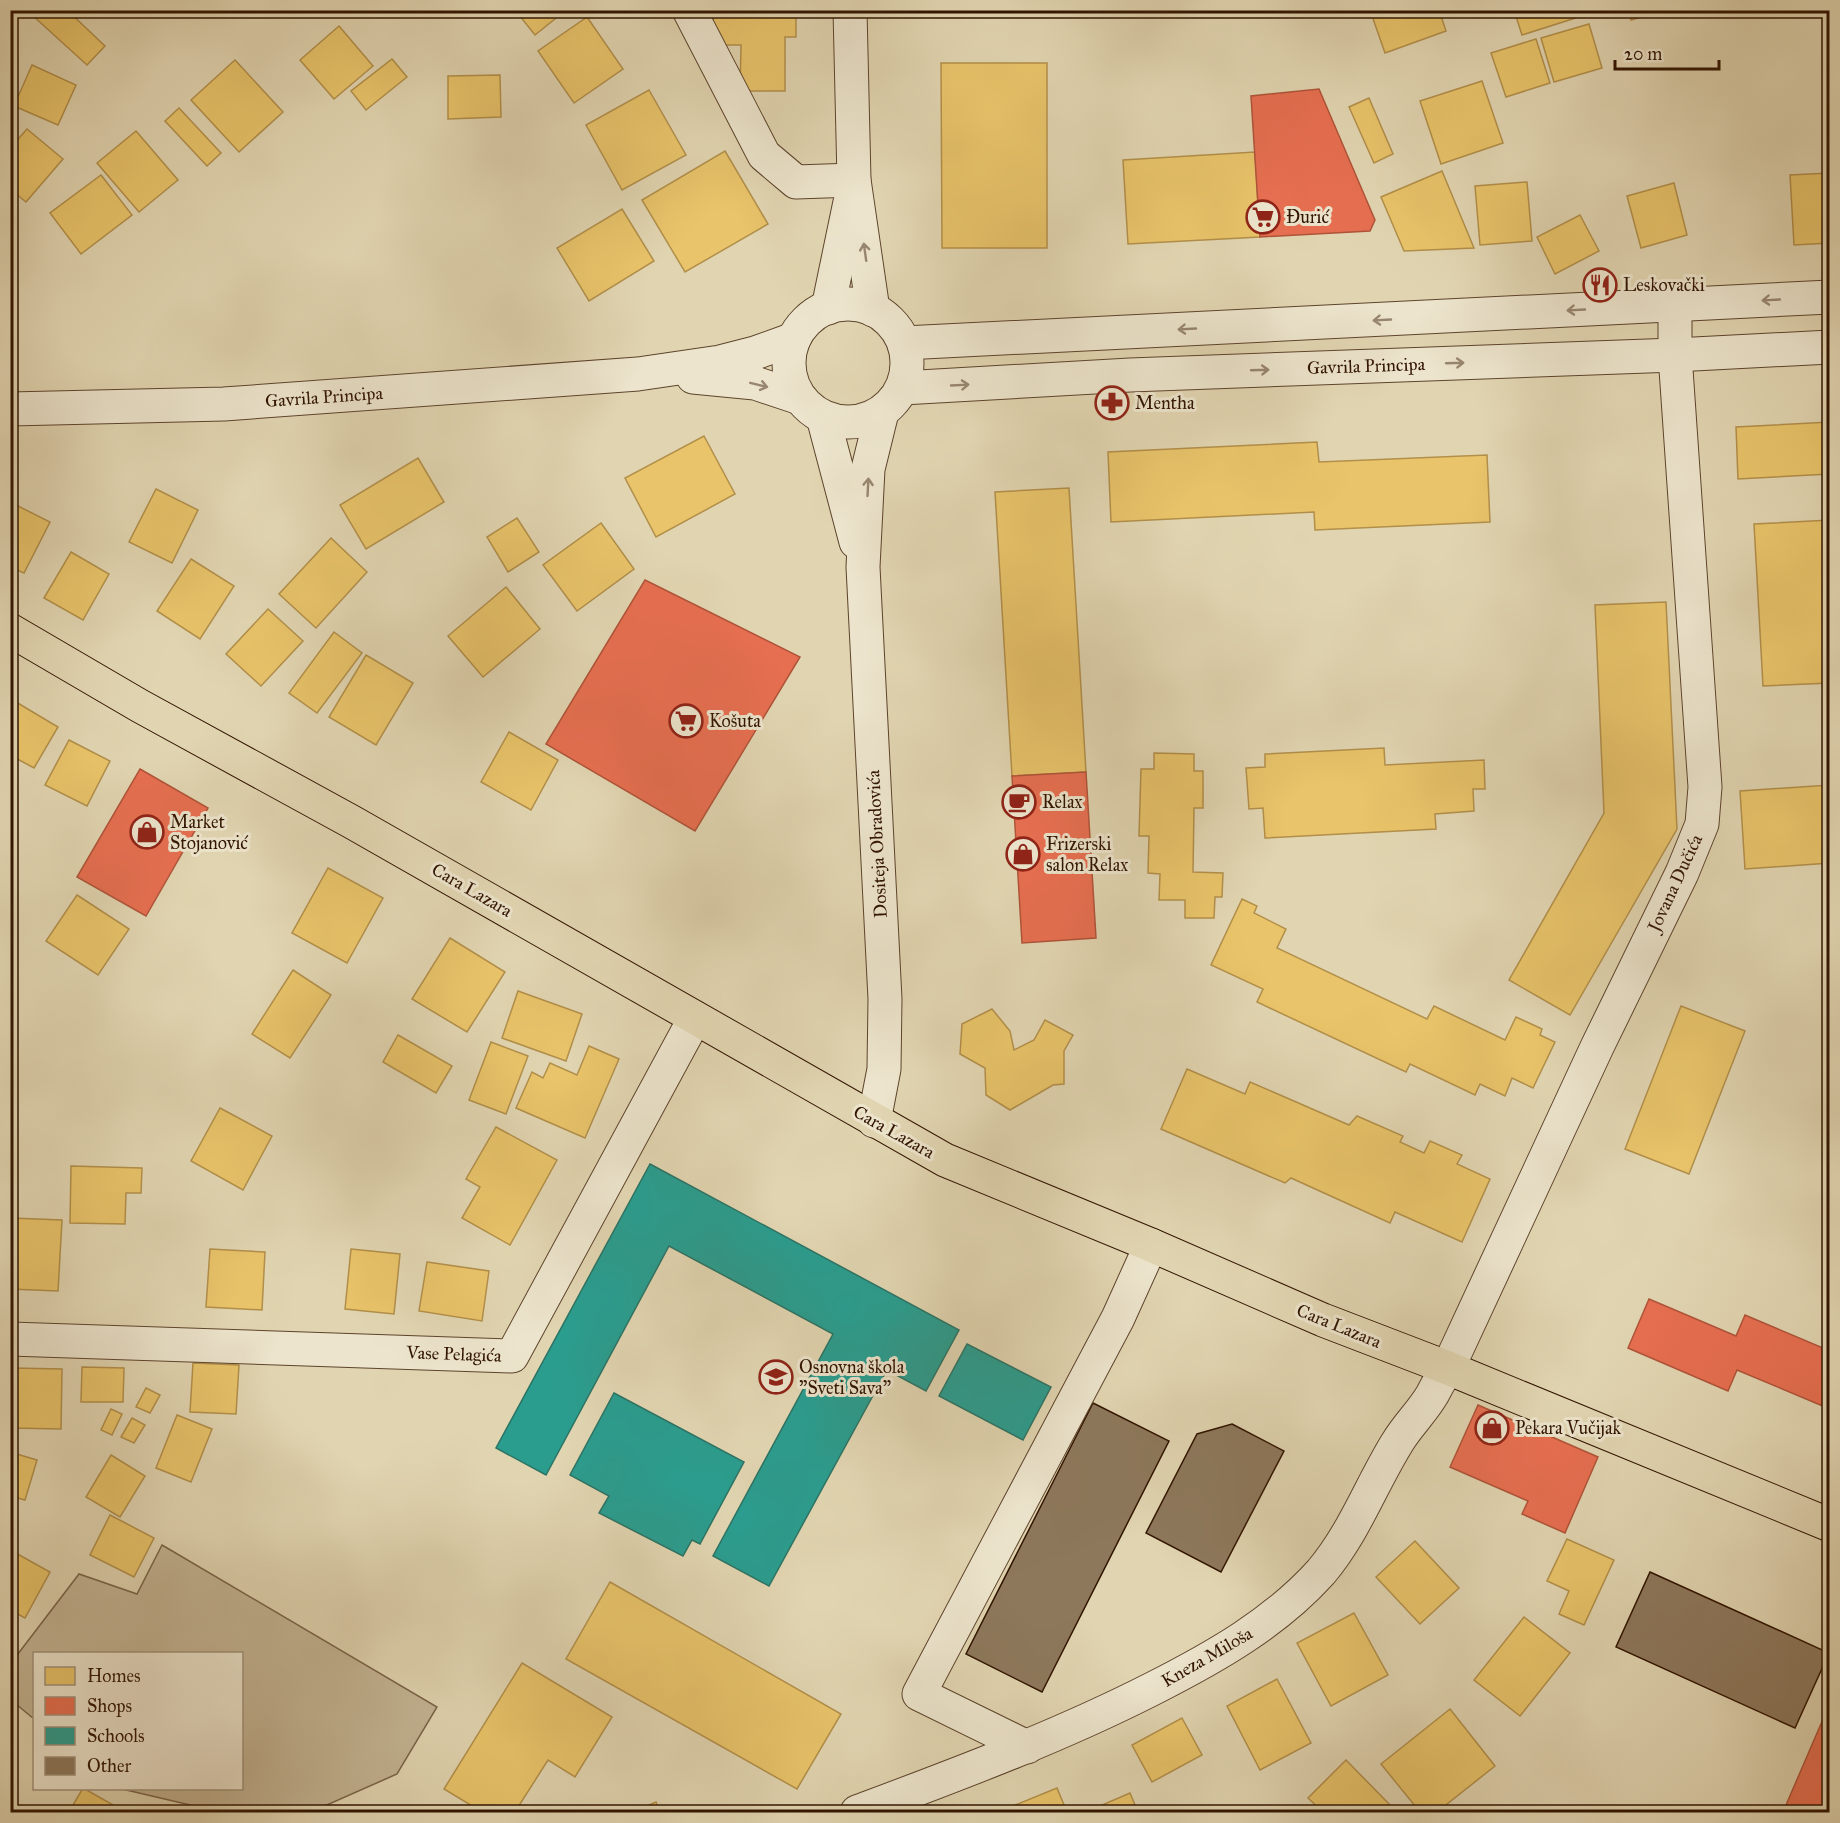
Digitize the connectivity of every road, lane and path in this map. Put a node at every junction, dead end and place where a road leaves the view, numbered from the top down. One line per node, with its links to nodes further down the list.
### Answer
1 (689, 10): 3 (street)
2 (850, 10): 3 (street)
3 (854, 180): 6 (street); 7 (street, one-way to 3)
4 (1830, 297): 5 (street, one-way to 5)
5 (1675, 306): 9 (street, one-way to 9); 11 (street, Jovana Dučića)
6 (828, 308): 7 (street); 8 (street)
7 (873, 310): 9 (street)
8 (794, 339): 12 (street, Gavrila Principa); 14 (street)
9 (904, 343): 13 (street)
10 (1830, 348): 11 (street, Gavrila Principa)
11 (1675, 355): 13 (street, Gavrila Principa, one-way to 11); 22 (street, Jovana Dučića)
12 (638, 374): 14 (street, Gavrila Principa, one-way to 14); 15 (street, Gavrila Principa)
13 (892, 400): 14 (street); 16 (street, Dositeja Obradovića, one-way to 13)
14 (811, 408): 16 (street, Dositeja Obradovića)
15 (10, 409)
16 (863, 567): 19 (street, Dositeja Obradovića)
17 (10, 630): 18 (main road, Cara Lazara)
18 (695, 1018): 19 (main road, Cara Lazara); 21 (street, Vase Pelagića)
19 (874, 1121): 20 (main road, Cara Lazara)
20 (1151, 1245): 22 (main road, Cara Lazara); 24 (street)
21 (10, 1339)
22 (1448, 1368): 23 (main road, Cara Lazara); 24 (street, Kneza Miloša)
23 (1830, 1525)
24 (1028, 1747): 25 (street, Kneza Miloša)
25 (857, 1812)

